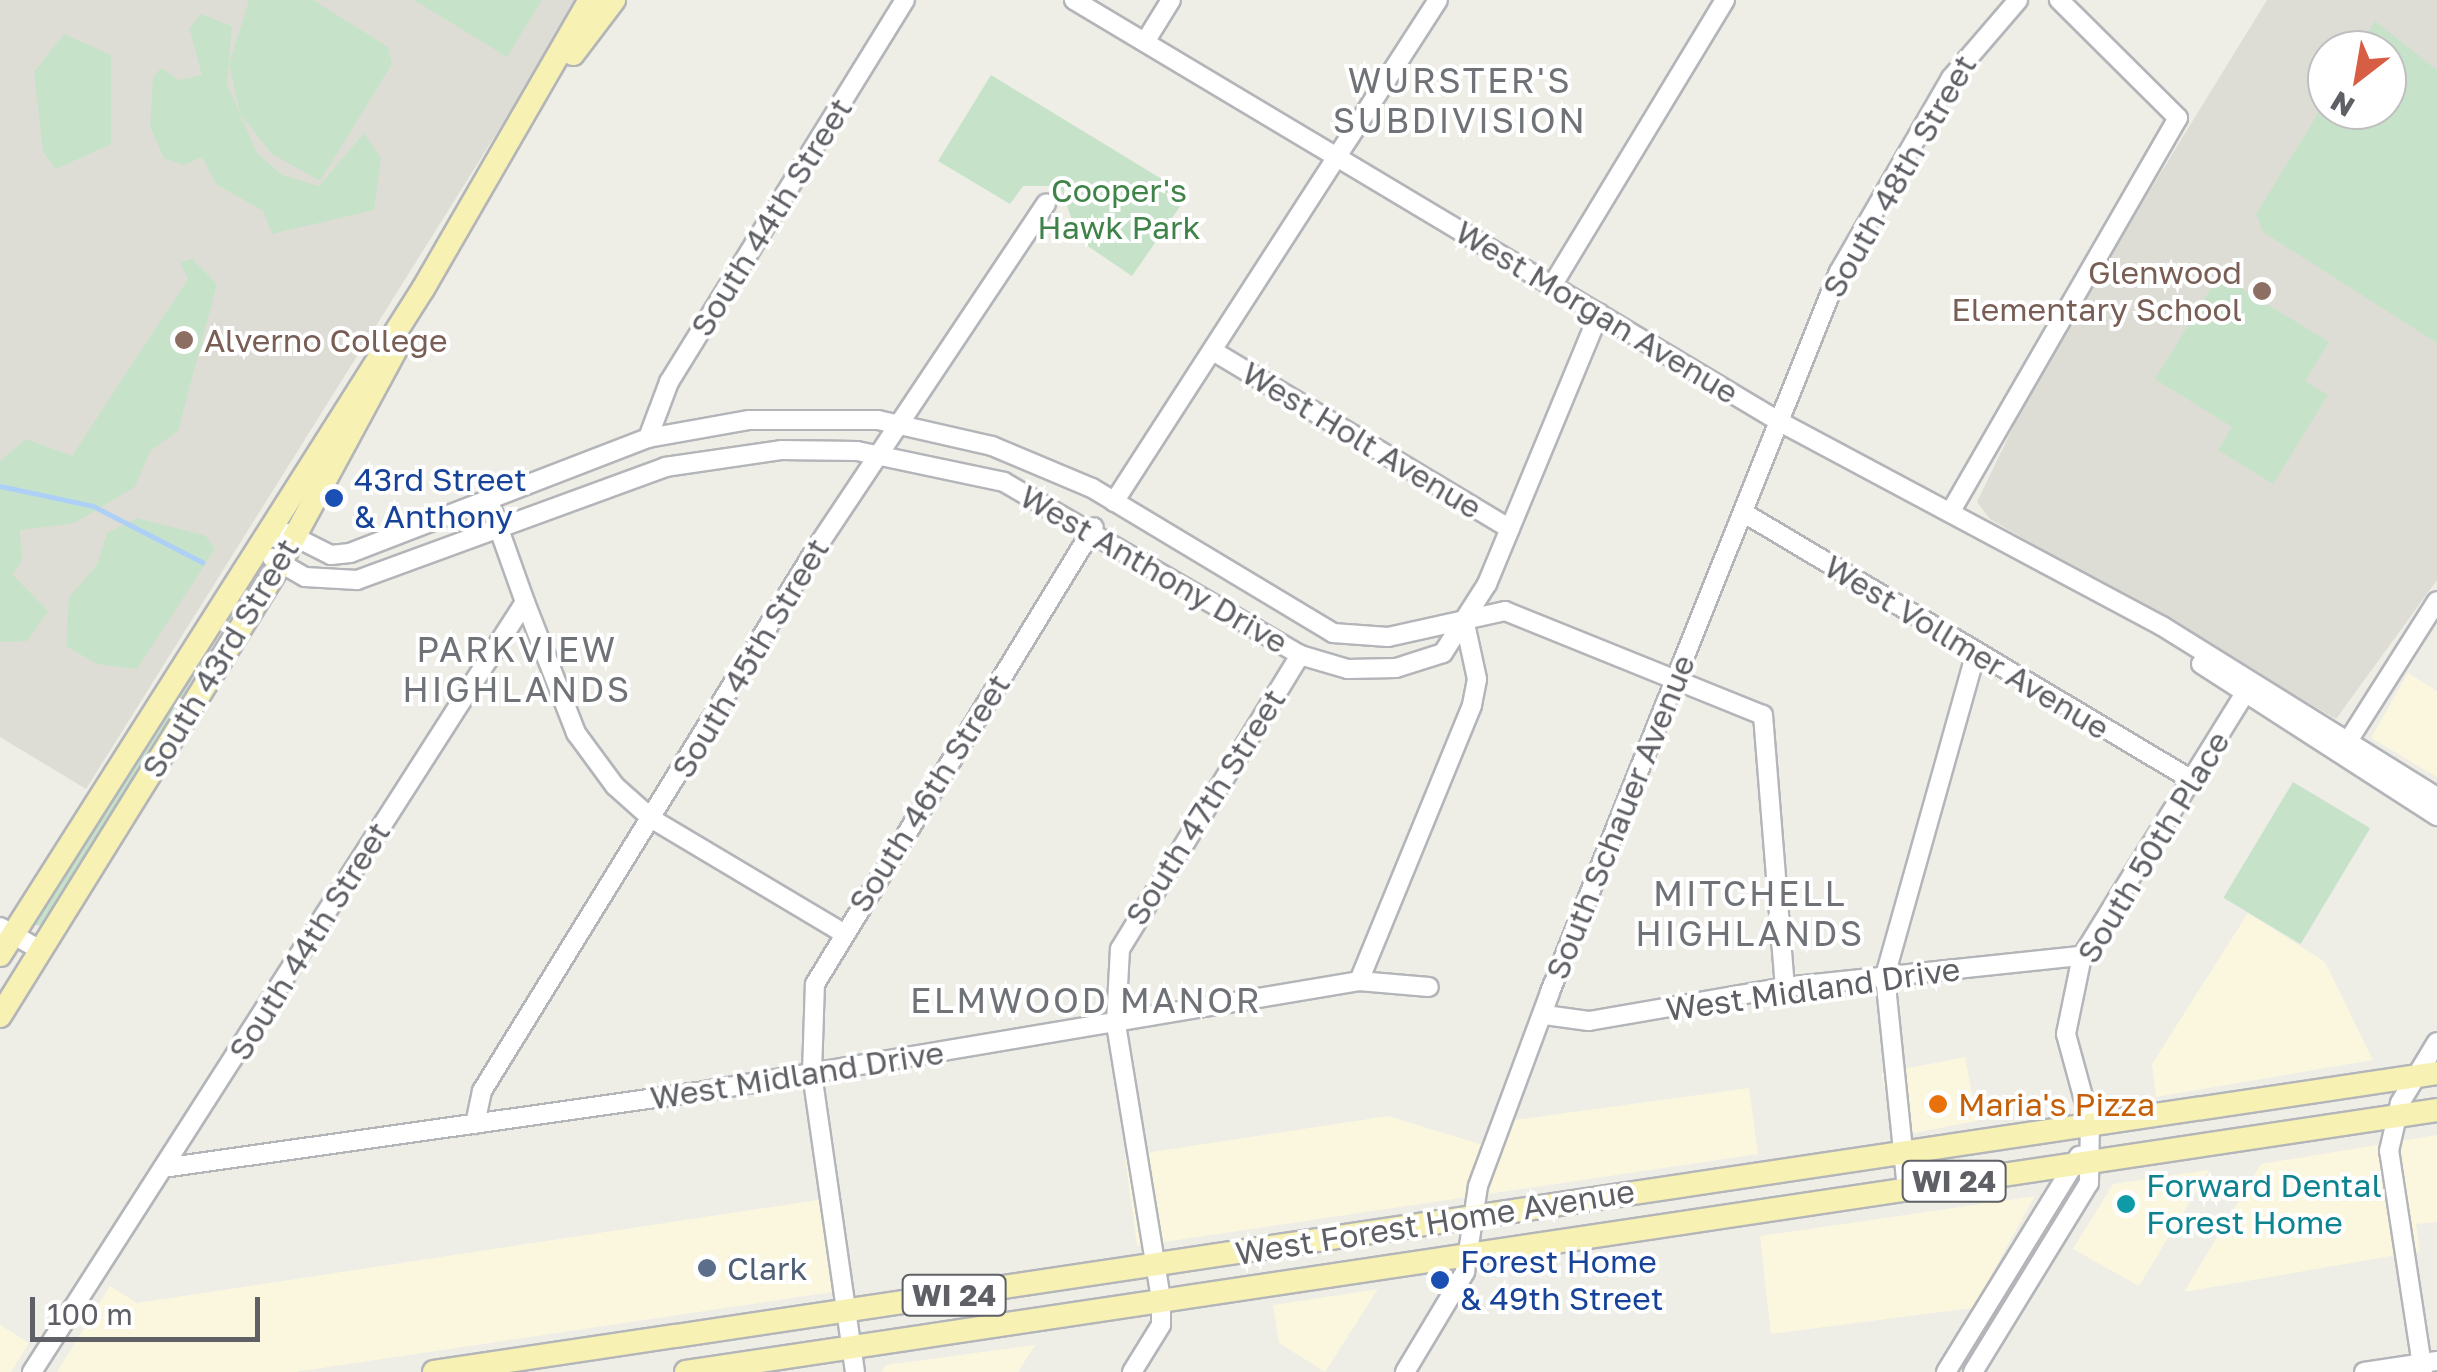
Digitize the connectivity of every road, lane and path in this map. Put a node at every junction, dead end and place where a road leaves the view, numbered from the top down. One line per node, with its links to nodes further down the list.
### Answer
1 (590, 0): 11 (main road, South 43rd Street)
2 (614, 0): 11 (main road, South 43rd Street)
3 (905, 0): 20 (street, South 44th Street)
4 (1074, 0): 10 (street, West Morgan Avenue)
5 (1171, 0): 10 (street)
6 (1438, 0): 12 (street)
7 (1725, 0): 14 (street)
8 (2018, 0): 18 (street, South 48th Street)
9 (2059, 0): 24 (street)
10 (1146, 42): 12 (street, West Morgan Avenue)
11 (532, 109): 15 (main road, South 43rd Street)
12 (1338, 157): 14 (street, West Morgan Avenue); 17 (street)
13 (1046, 203): 19 (street, South 45th Street)
14 (1552, 284): 16 (street, West Morgan Avenue)
15 (423, 290): 26 (main road, South 43rd Street); 30 (main road, South 43rd Street)
16 (1599, 313): 18 (street, West Morgan Avenue); 28 (street)
17 (1213, 351): 23 (street); 28 (street, West Holt Avenue)
18 (1780, 422): 24 (street, West Morgan Avenue); 25 (street, South Schauer Avenue)
19 (902, 424): 20 (street, West Anthony Drive); 21 (street, South 45th Street); 23 (street, West Anthony Drive)
20 (648, 438): 22 (street, West Anthony Drive)
21 (881, 454): 27 (street, West Anthony Drive); 29 (street, West Anthony Drive); 45 (street, South 45th Street)
22 (488, 498): 29 (street); 30 (street, West Anthony Drive)
23 (1114, 502): 36 (street, West Anthony Drive)
24 (1950, 511): 35 (street, West Morgan Avenue)
25 (1744, 513): 37 (street, West Vollmer Avenue); 39 (street, South Schauer Avenue)
26 (270, 523): 30 (street, West Anthony Drive); 31 (main road, South 43rd Street)
27 (1094, 527): 38 (street, West Anthony Drive); 47 (street, South 46th Street)
28 (1510, 529): 36 (street)
29 (498, 530): 32 (street, West Anthony Drive); 34 (street)
30 (294, 538): 32 (main road, South 43rd Street)
31 (254, 547): 32 (street, West Anthony Drive); 46 (main road, South 43rd Street)
32 (280, 563): 48 (main road, South 43rd Street)
33 (2437, 601): 41 (street)
34 (525, 602): 45 (street); 67 (street, South 44th Street)
35 (2128, 611): 40 (street, West Morgan Avenue); 41 (street, West Morgan Avenue)
36 (1464, 619): 38 (street, West Anthony Drive); 39 (street, West Anthony Drive); 52 (street)
37 (1976, 653): 42 (street, West Vollmer Avenue); 51 (street)
38 (1300, 654): 57 (street, South 47th Street)
39 (1675, 676): 53 (street, West Anthony Drive); 55 (street, South Schauer Avenue)
40 (2245, 692): 41 (street, West Morgan Avenue); 42 (street, South 50th Place)
41 (2344, 748): 43 (street, West Morgan Avenue); 44 (street, West Morgan Avenue)
42 (2192, 780): 50 (street, South 50th Place)
43 (2437, 797)
44 (2437, 816)
45 (652, 819): 47 (street); 64 (street, South 45th Street)
46 (7, 931): 48 (street); 49 (main road, South 43rd Street)
47 (843, 933): 59 (street, South 46th Street)
48 (40, 950): 56 (main road, South 43rd Street)
49 (0, 955)
50 (2082, 956): 51 (street, West Midland Drive); 63 (street, South 50th Place)
51 (1885, 976): 53 (street, West Midland Drive); 65 (street)
52 (1359, 981): 54 (street, West Midland Drive); 57 (street, West Midland Drive)
53 (1785, 986): 55 (street, West Midland Drive)
54 (1429, 988)
55 (1545, 1015): 69 (street, South Schauer Avenue)
56 (0, 1016)
57 (1116, 1023): 59 (street, West Midland Drive); 71 (street, South 47th Street)
58 (2437, 1042): 60 (street)
59 (812, 1073): 64 (street, West Midland Drive); 72 (street, South 46th Street)
60 (2426, 1075): 62 (street); 63 (main road, West Forest Home Avenue / WI 24)
61 (2437, 1110): 62 (main road, West Forest Home Avenue / WI 24)
62 (2394, 1116): 66 (main road, West Forest Home Avenue / WI 24); 74 (street)
63 (2090, 1122): 65 (main road, West Forest Home Avenue / WI 24); 66 (street)
64 (475, 1124): 67 (street, West Midland Drive)
65 (1902, 1150): 68 (street); 69 (main road, West Forest Home Avenue / WI 24)
66 (2084, 1160): 68 (main road, West Forest Home Avenue / WI 24); 81 (street); 82 (street)
67 (163, 1168): 75 (street, South 44th Street)
68 (1907, 1189): 70 (main road, West Forest Home Avenue / WI 24)
69 (1473, 1216): 70 (street, South Schauer Avenue); 71 (main road, West Forest Home Avenue / WI 24)
70 (1471, 1253): 71 (main road, West Forest Home Avenue / WI 24); 80 (street)
71 (1158, 1282): 72 (main road, West Forest Home Avenue / WI 24); 72 (main road, West Forest Home Avenue / WI 24); 79 (street)
72 (850, 1328): 73 (main road, West Forest Home Avenue / WI 24); 77 (main road, West Forest Home Avenue / WI 24); 78 (street)
73 (572, 1362): 76 (main road, West Forest Home Avenue / WI 24)
74 (2427, 1366): 83 (street)
75 (32, 1372)
76 (434, 1372)
77 (686, 1372)
78 (855, 1372)
79 (1132, 1372)
80 (1405, 1372)
81 (1946, 1372)
82 (1973, 1372)
83 (2364, 1372)

